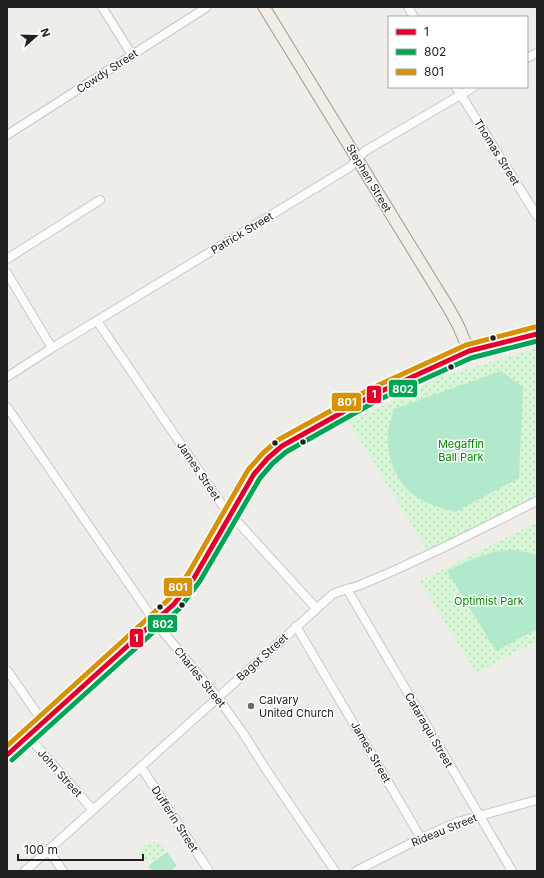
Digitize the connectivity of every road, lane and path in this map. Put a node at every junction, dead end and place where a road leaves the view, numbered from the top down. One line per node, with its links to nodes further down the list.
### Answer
1 (102, 7): 7 (street)
2 (207, 7): 7 (street, Cowdy Street)
3 (264, 7): 12 (main road, Stephen Street)
4 (408, 7): 5 (street)
5 (413, 16)
6 (537, 53): 8 (street)
7 (132, 55): 11 (street, Cowdy Street)
8 (528, 58)
9 (470, 88): 10 (street, Patrick Street)
10 (458, 91): 12 (street, Patrick Street); 14 (street, Thomas Street)
11 (7, 135)
12 (358, 159): 17 (street, Patrick Street); 20 (main road, Stephen Street)
13 (100, 200): 15 (street)
14 (537, 216)
15 (7, 259)
16 (7, 274): 19 (street)
17 (97, 321): 19 (street, Patrick Street); 24 (street, James Street)
18 (537, 334): 20 (main road)
19 (52, 348): 21 (street, Patrick Street)
20 (469, 351): 24 (main road)
21 (7, 377)
22 (7, 407): 27 (street, Charles Street)
23 (537, 501): 25 (street, Bagot Street)
24 (230, 514): 26 (street, James Street); 27 (main road)
25 (347, 589): 26 (street, Bagot Street); 37 (street, Cataraqui Street)
26 (316, 608): 28 (street, Bagot Street)
27 (155, 622): 30 (street, Charles Street); 31 (main road)
28 (296, 626): 30 (street, Bagot Street); 38 (street, James Street)
29 (7, 670): 31 (street)
30 (218, 698): 34 (street, Bagot Street); 43 (street, Charles Street)
31 (43, 722): 32 (main road)
32 (28, 736): 33 (main road); 36 (street, John Street)
33 (7, 755)
34 (141, 767): 36 (street, Bagot Street); 42 (street, Dufferin Street)
35 (537, 800): 37 (street, Rideau Street)
36 (93, 810): 39 (street, Bagot Street)
37 (478, 815): 38 (street, Rideau Street); 45 (street, Cataraqui Street)
38 (421, 838): 44 (street, Rideau Street)
39 (48, 850): 40 (street, Bagot Street); 41 (street)
40 (25, 871)
41 (63, 871)
42 (209, 871)
43 (335, 871)
44 (356, 871)
45 (512, 871)

